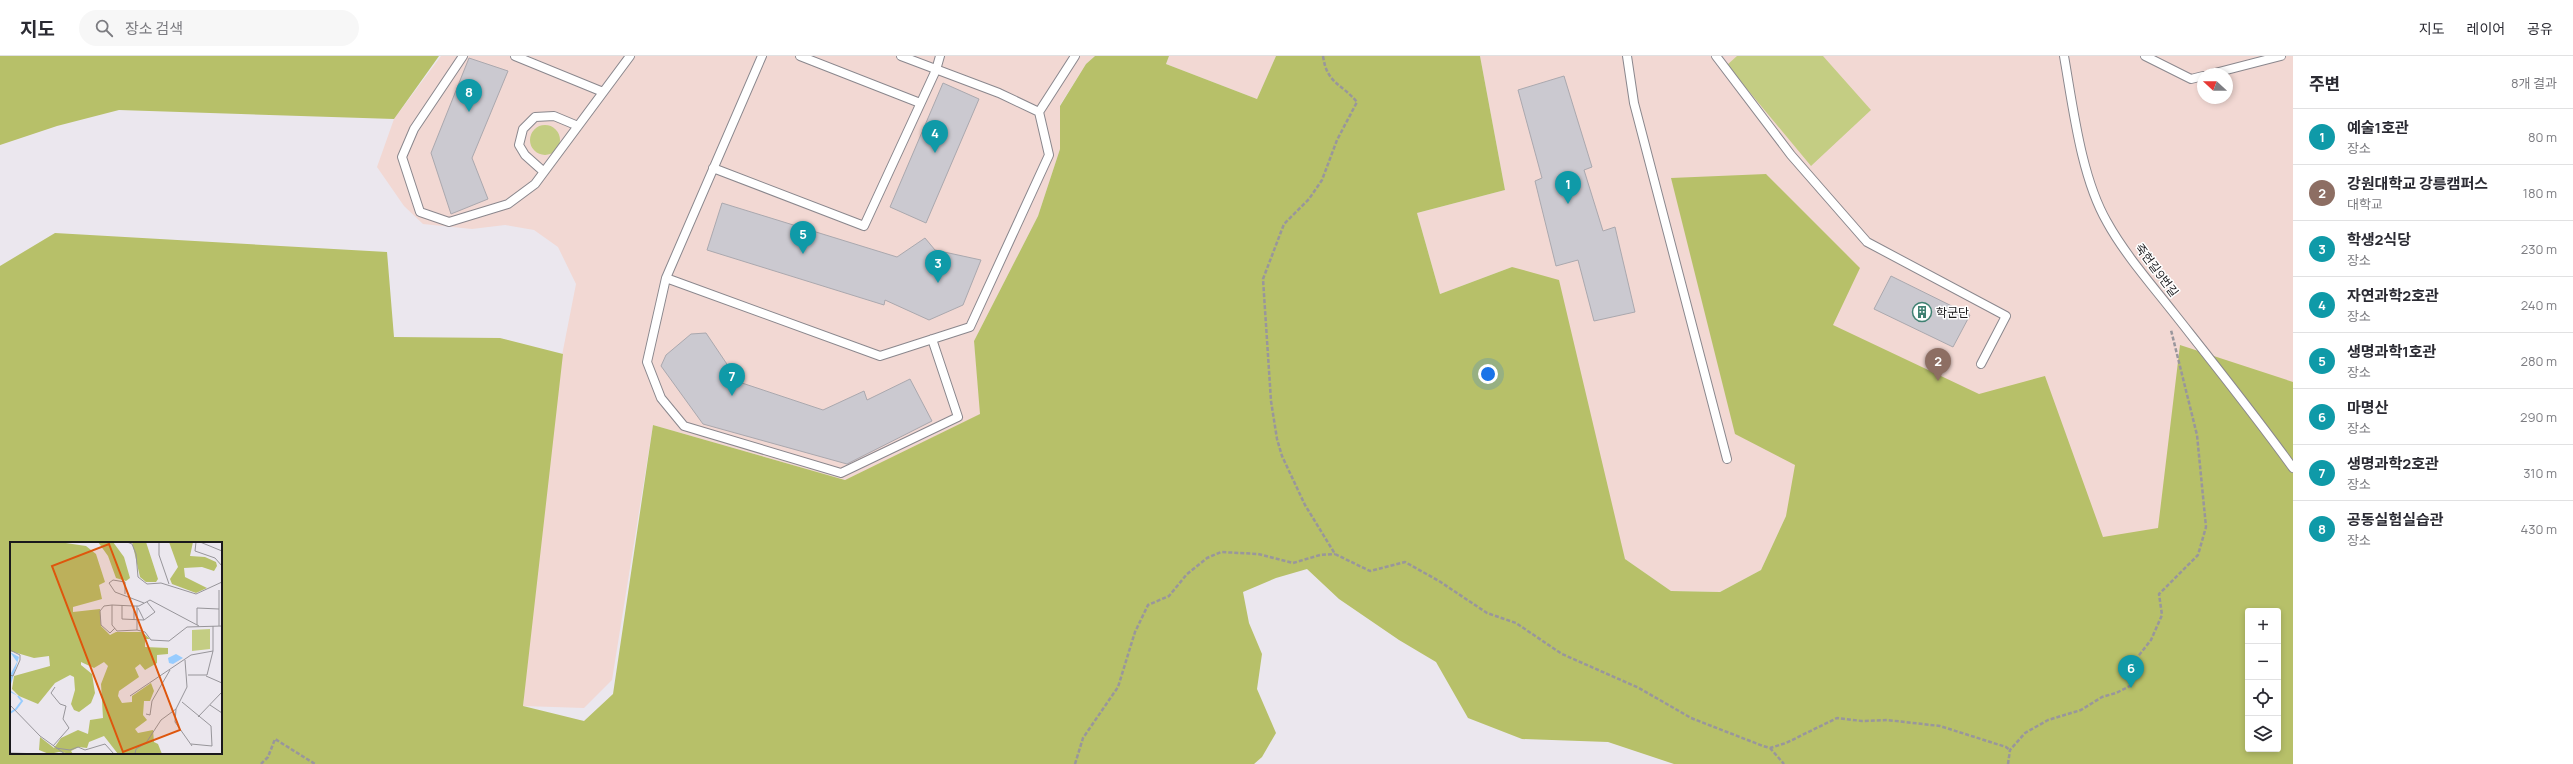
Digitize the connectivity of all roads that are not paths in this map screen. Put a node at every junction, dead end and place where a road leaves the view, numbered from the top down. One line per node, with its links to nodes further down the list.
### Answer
1 (463, 56): 22 (lane)
2 (515, 56): 17 (lane)
3 (630, 56): 17 (lane)
4 (762, 56): 21 (lane)
5 (800, 56): 18 (lane)
6 (901, 56): 15 (lane)
7 (940, 56): 15 (lane)
8 (1075, 56): 19 (lane)
9 (1627, 56): 26 (lane)
10 (1716, 56): 25 (lane)
11 (2064, 56): 27 (lane, 죽헌길9번길)
12 (2145, 56): 16 (lane)
13 (2281, 56): 14 (lane)
14 (2233, 68)
15 (936, 70): 18 (lane); 19 (lane)
16 (2197, 78)
17 (603, 92): 20 (lane)
18 (920, 103): 21 (lane)
19 (1038, 112): 24 (lane)
20 (578, 126): 22 (lane); 22 (lane)
21 (714, 168): 23 (lane)
22 (544, 172)
23 (666, 278): 24 (lane); 24 (lane)
24 (932, 339)
25 (1981, 364)
26 (1727, 459)
27 (2293, 468)

